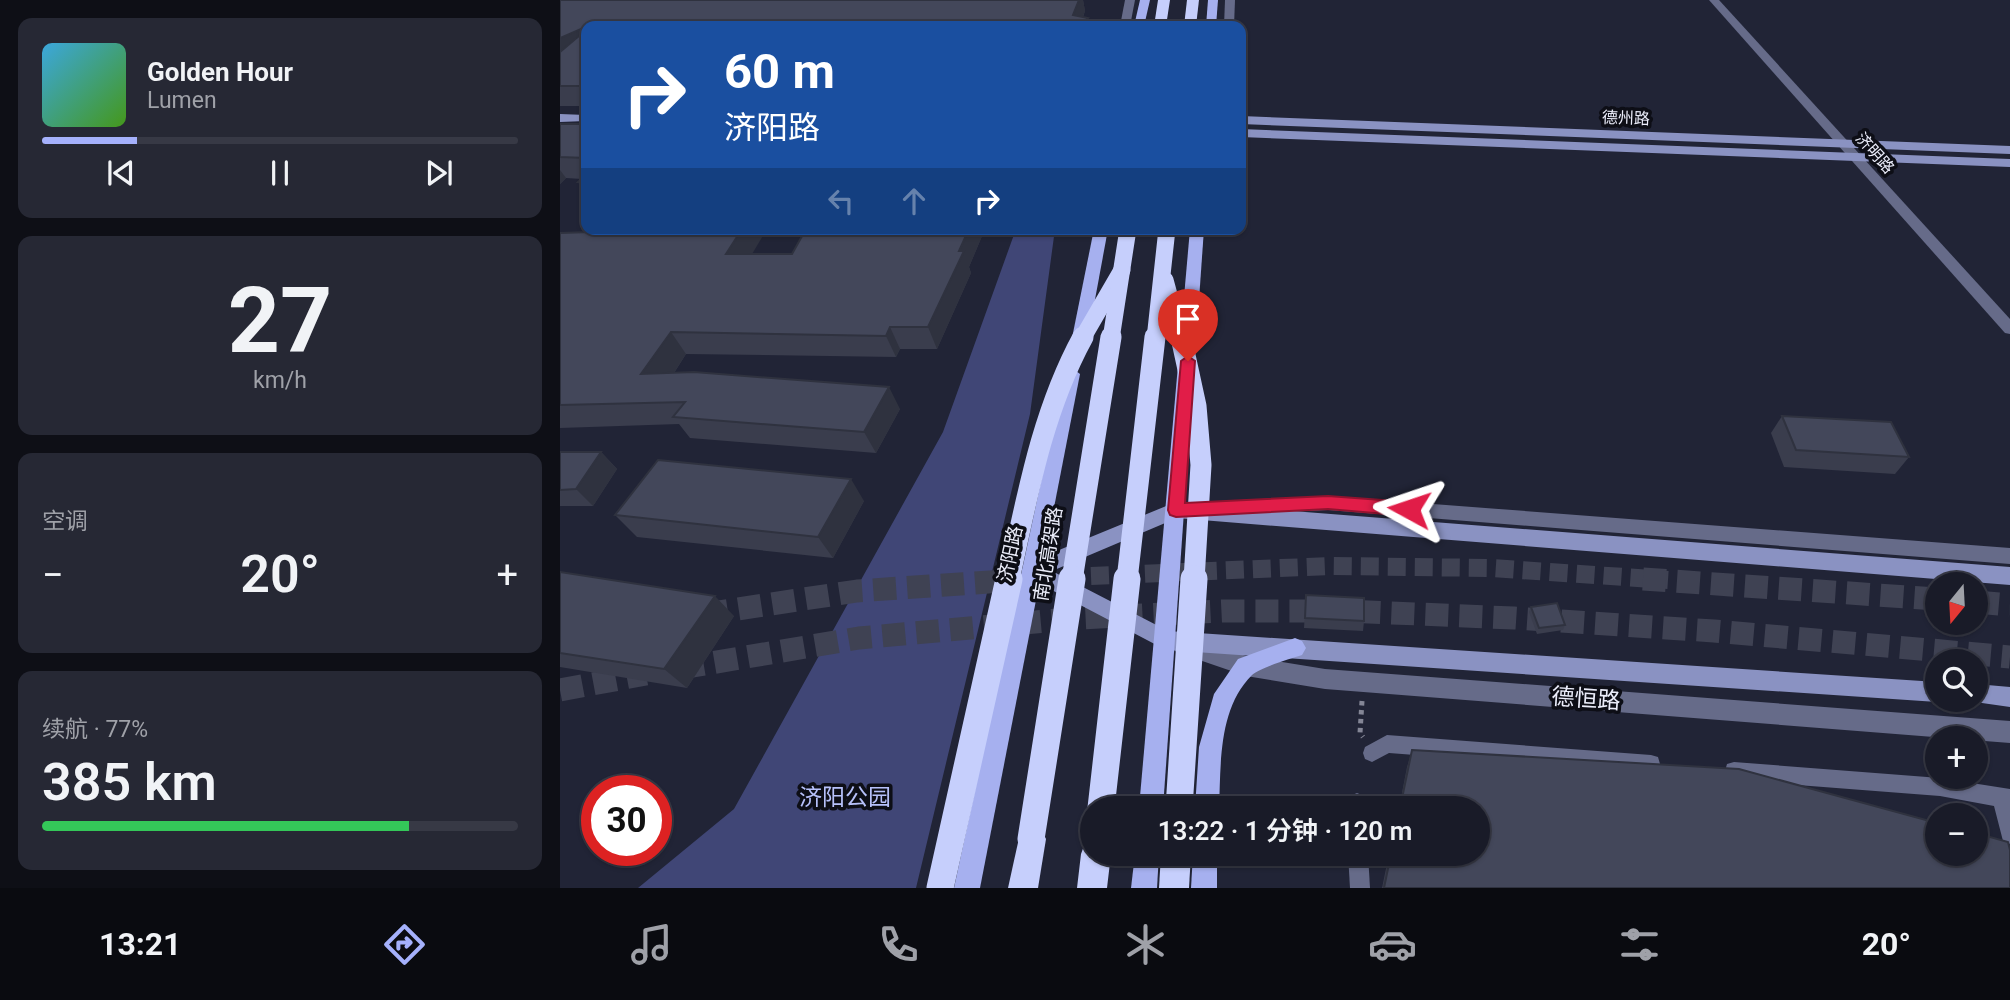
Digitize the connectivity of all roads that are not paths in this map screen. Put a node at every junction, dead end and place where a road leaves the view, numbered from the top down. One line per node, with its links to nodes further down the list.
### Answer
1 (1130, 0): 8 (street)
2 (1145, 0): 9 (main road)
3 (1164, 0): 10 (highway)
4 (1193, 0): 11 (highway)
5 (1213, 0): 12 (main road)
6 (1230, 0): 13 (street)
7 (1714, 0): 18 (street, 济明路)
8 (1126, 21)
9 (1140, 21)
10 (1161, 21)
11 (1191, 21)
12 (1211, 21)
13 (1228, 21)
14 (560, 118): 15 (street)
15 (581, 118)
16 (1246, 120): 18 (street, 德州路)
17 (1246, 133): 20 (street, 德州路)
18 (1842, 142): 19 (street, 德州路); 20 (street, 济明路)
19 (2010, 150)
20 (1854, 155): 21 (street, 德州路); 28 (street, 济明路)
21 (2010, 163)
22 (1100, 235): 31 (main road, 济阳路)
23 (1127, 235): 26 (highway, 南北高架路, bridge)
24 (1166, 235): 27 (highway, bridge)
25 (1197, 235): 29 (main road)
26 (1122, 270): 54 (highway, bridge); 56 (highway, 南北高架路, bridge)
27 (1162, 271): 43 (highway, bridge); 45 (highway, bridge)
28 (2010, 329)
29 (1176, 510): 30 (street); 31 (street); 32 (street); 33 (main road)
30 (2010, 555)
31 (1032, 570): 33 (street); 55 (main road, 济阳路)
32 (2010, 576)
33 (1166, 640): 34 (street); 35 (street, 德恒路); 44 (main road)
34 (1295, 648): 35 (main road); 36 (street)
35 (1246, 666): 39 (street, 德恒路); 46 (main road)
36 (1925, 691)
37 (1988, 695): 38 (street)
38 (2010, 697)
39 (2010, 732)
40 (1372, 753): 41 (lane)
41 (1664, 765)
42 (1719, 769): 47 (lane)
43 (1102, 796)
44 (1152, 796)
45 (1180, 796)
46 (1208, 796)
47 (2006, 798): 48 (lane)
48 (2010, 834)
49 (1095, 866): 57 (highway)
50 (1146, 866): 58 (main road)
51 (1175, 866): 59 (highway)
52 (1205, 866): 60 (main road)
53 (1359, 866): 61 (lane)
54 (940, 888)
55 (967, 888)
56 (1023, 888)
57 (1092, 888)
58 (1144, 888)
59 (1174, 888)
60 (1204, 888)
61 (1360, 888)

